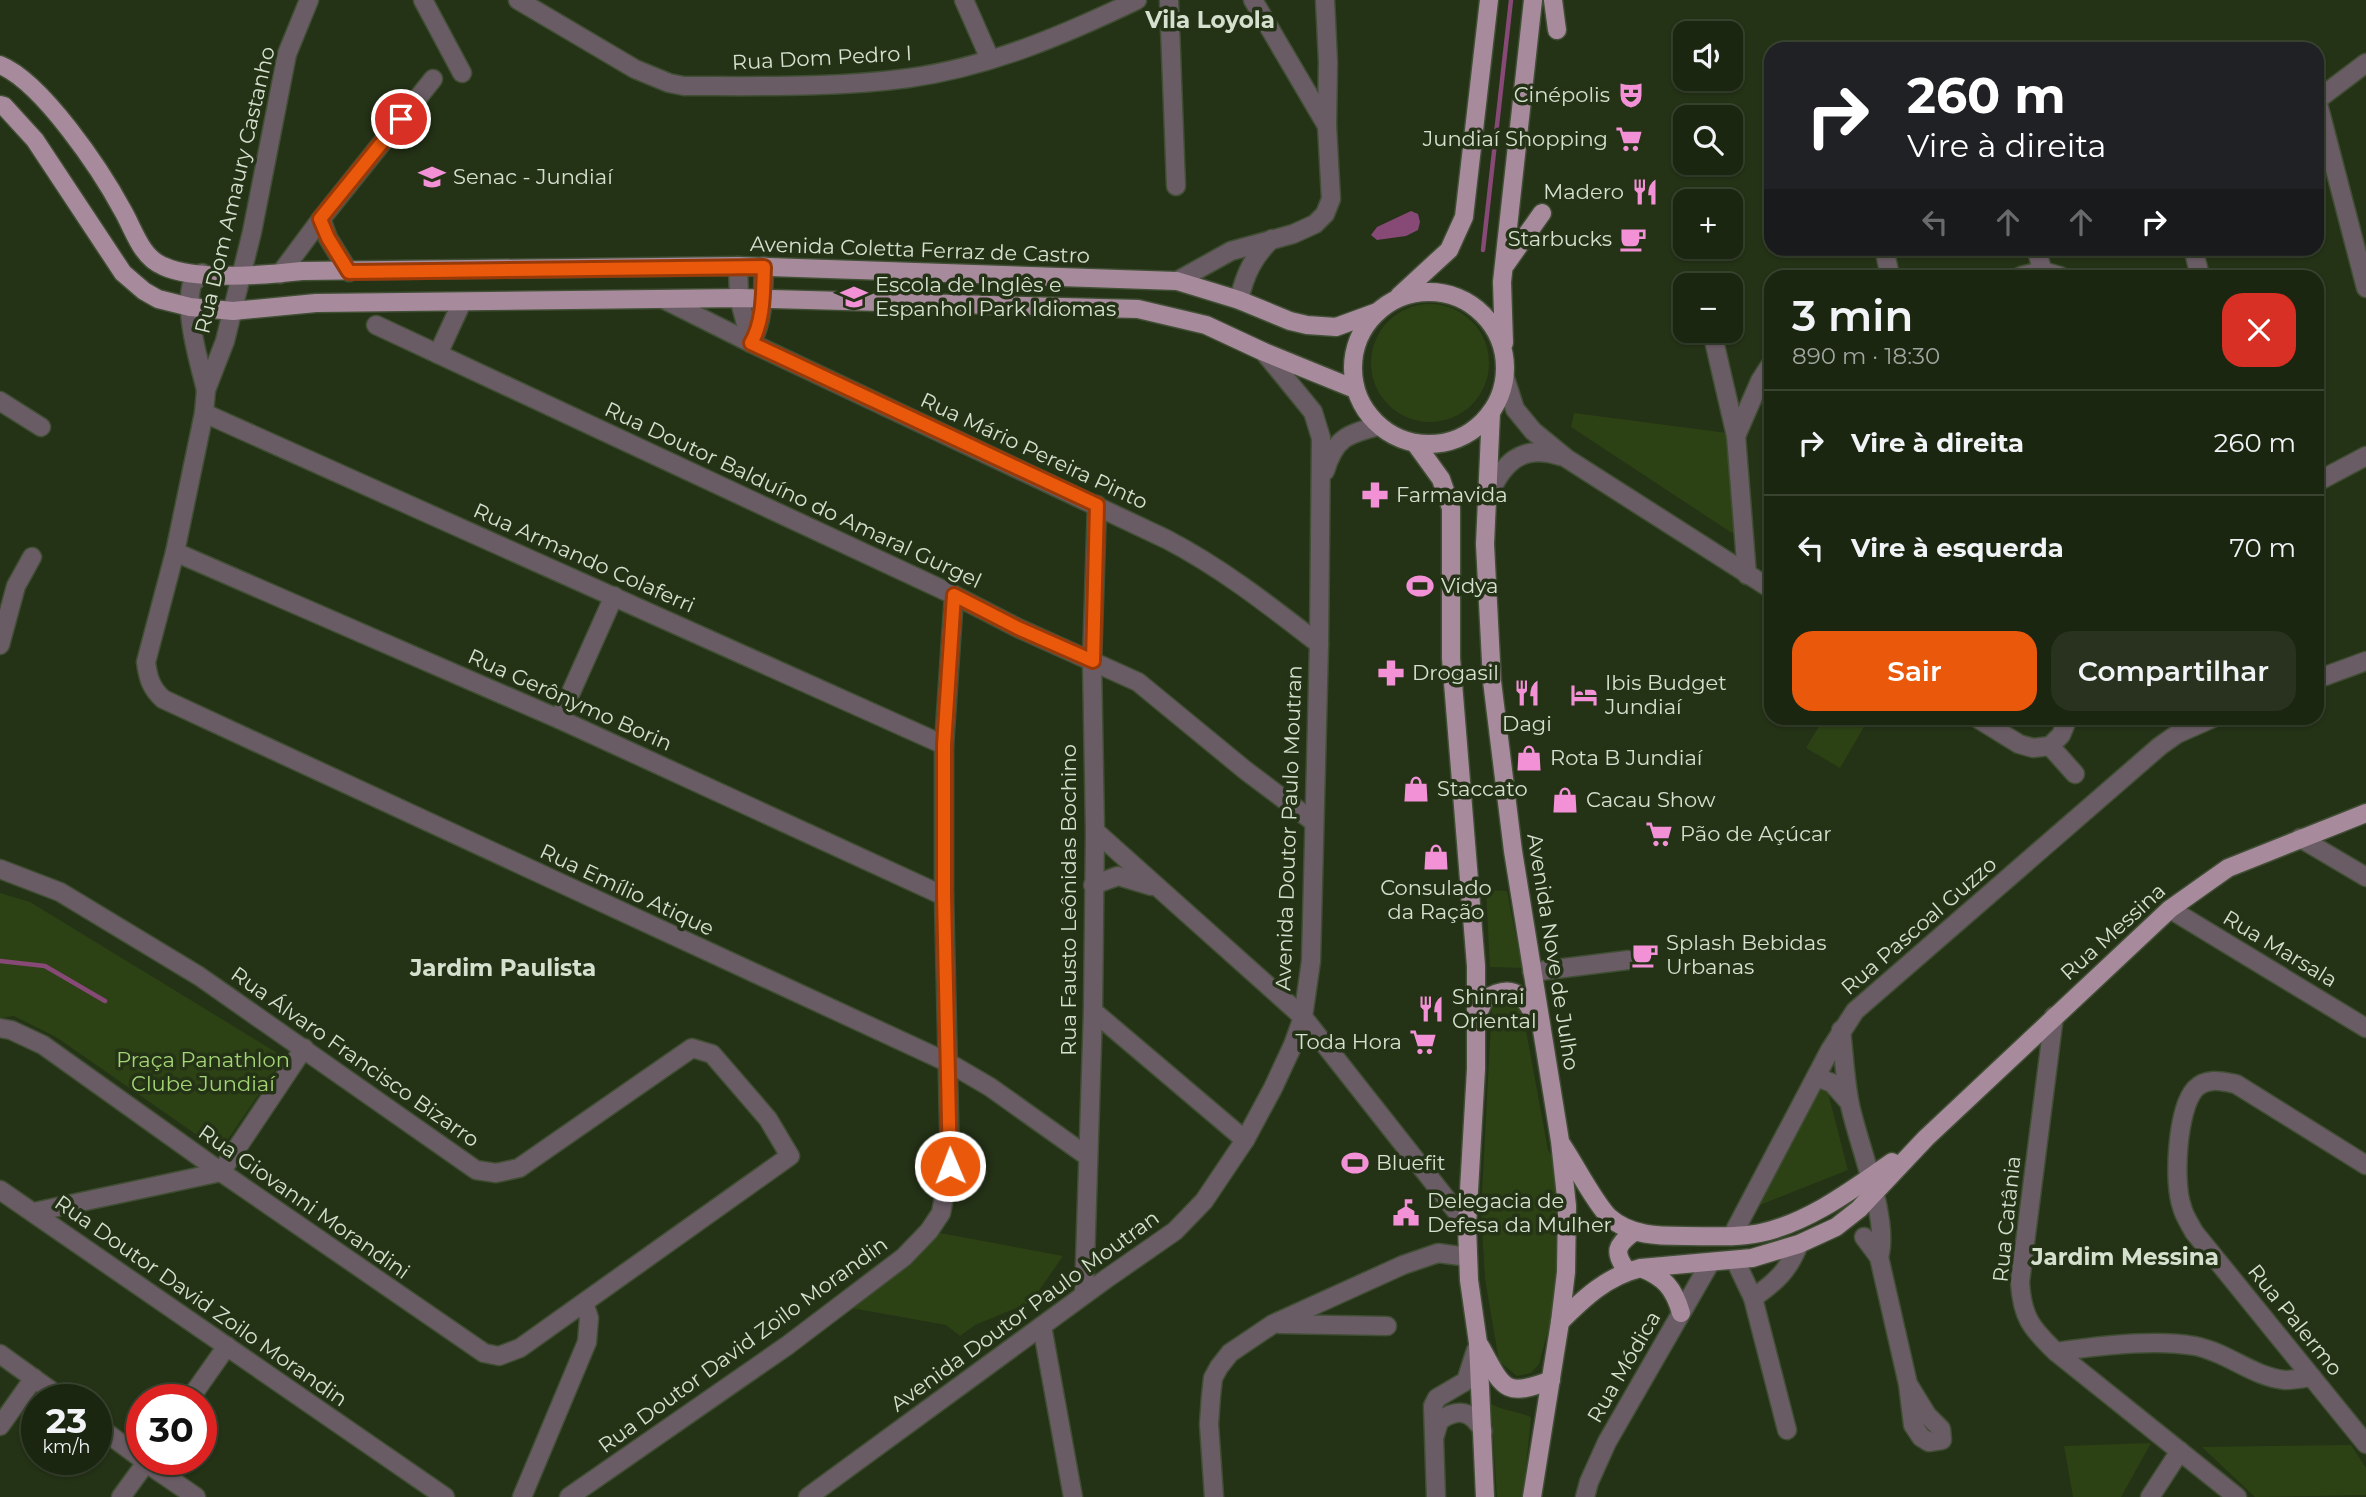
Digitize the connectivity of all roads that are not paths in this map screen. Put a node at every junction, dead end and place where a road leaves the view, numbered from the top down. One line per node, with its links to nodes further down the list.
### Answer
1 (309, 0): 32 (street, Rua Dom Amaury Castanho)
2 (423, 0): 16 (street)
3 (518, 0): 13 (street, Rua Dom Pedro I)
4 (964, 0): 13 (street)
5 (1137, 0): 13 (street, Rua Dom Pedro I)
6 (1169, 0): 22 (street)
7 (1253, 0): 20 (street)
8 (1325, 0): 20 (street)
9 (1489, 0): 39 (main road)
10 (1533, 0): 28 (main road)
11 (1553, 0): 12 (main road)
12 (1557, 30)
13 (990, 60)
14 (2366, 62): 18 (street)
15 (0, 65): 30 (main road, Avenida Coletta Ferraz de Castro)
16 (462, 73)
17 (433, 79): 24 (street)
18 (2324, 95)
19 (0, 104): 41 (main road)
20 (1327, 126): 25 (street)
21 (2324, 126): 33 (street)
22 (1176, 186)
23 (1542, 213): 28 (main road)
24 (320, 219): 29 (street); 31 (street)
25 (1272, 239): 34 (street); 38 (street)
26 (738, 266): 27 (main road, Avenida Coletta Ferraz de Castro); 29 (main road, Avenida Coletta Ferraz de Castro); 35 (street)
27 (764, 267): 34 (main road, Avenida Coletta Ferraz de Castro); 37 (street)
28 (1504, 267): 49 (main road)
29 (349, 272): 31 (main road, Avenida Coletta Ferraz de Castro)
30 (202, 273): 32 (main road, Avenida Coletta Ferraz de Castro); 41 (street, Rua Dom Amaury Castanho)
31 (280, 274): 32 (main road, Avenida Coletta Ferraz de Castro)
32 (241, 276): 42 (street, Rua Dom Amaury Castanho)
33 (2365, 276)
34 (1177, 281): 38 (main road, Avenida Coletta Ferraz de Castro)
35 (739, 298): 36 (main road); 37 (main road); 45 (street)
36 (666, 300): 40 (main road); 45 (street, Rua Mário Pereira Pinto)
37 (762, 300): 45 (street); 47 (main road)
38 (1239, 300): 43 (main road, Avenida Coletta Ferraz de Castro)
39 (1395, 300): 43 (main road); 49 (main road)
40 (462, 302): 42 (main road); 48 (street)
41 (190, 307): 42 (main road); 53 (street, Rua Dom Amaury Castanho)
42 (233, 311): 53 (street, Rua Dom Amaury Castanho)
43 (1377, 312): 52 (main road)
44 (376, 325): 48 (street, Rua Doutor Balduíno do Amaral Gurgel)
45 (751, 343): 66 (street, Rua Mário Pereira Pinto)
46 (1715, 345): 59 (street)
47 (1264, 352): 52 (main road); 64 (street, Avenida Doutor Paulo Moutran)
48 (438, 355): 71 (street, Rua Doutor Balduíno do Amaral Gurgel)
49 (1505, 360): 51 (main road)
50 (1764, 376): 59 (street)
51 (1504, 378): 55 (main road); 62 (street)
52 (1356, 389): 57 (main road)
53 (206, 390): 56 (street, Rua Dom Amaury Castanho)
54 (0, 401): 58 (street)
55 (1491, 412): 60 (main road); 65 (main road, Avenida Nove de Julho)
56 (204, 413): 67 (street, Rua Dom Amaury Castanho); 72 (street, Rua Armando Colaferri)
57 (1379, 426): 60 (main road); 64 (street)
58 (41, 427)
59 (1736, 436): 69 (street)
60 (1415, 443): 99 (main road)
61 (2366, 456): 63 (street)
62 (1566, 458): 65 (street); 69 (street)
63 (2324, 478)
64 (1322, 481): 73 (street, Avenida Doutor Paulo Moutran)
65 (1487, 499): 97 (main road, Avenida Nove de Julho)
66 (1097, 505): 73 (street, Rua Mário Pereira Pinto); 75 (street, Rua Fausto Leônidas Bochino)
67 (175, 552): 77 (street, Rua Dom Amaury Castanho); 79 (street, Rua Gerônymo Borin)
68 (32, 557): 74 (street)
69 (1747, 575): 70 (street)
70 (1764, 585)
71 (954, 595): 75 (street, Rua Doutor Balduíno do Amaral Gurgel); 83 (street, Rua Doutor David Zoilo Morandin)
72 (614, 596): 79 (street); 83 (street, Rua Armando Colaferri)
73 (1320, 644): 87 (street, Avenida Doutor Paulo Moutran)
74 (0, 645)
75 (1093, 661): 87 (street, Rua Doutor Balduíno do Amaral Gurgel); 88 (street, Rua Fausto Leônidas Bochino)
76 (2366, 661): 78 (street)
77 (147, 675): 107 (street, Rua Emílio Atique)
78 (2324, 676)
79 (559, 719): 94 (street, Rua Gerônymo Borin)
80 (1988, 725): 84 (street)
81 (2065, 725): 84 (street)
82 (2197, 725): 105 (street, Rua Pascoal Guzzo)
83 (944, 745): 94 (street, Rua Doutor David Zoilo Morandin)
84 (2050, 746): 85 (street)
85 (2075, 774)
86 (2366, 813): 89 (main road, Rua Messina)
87 (1314, 821): 101 (street, Avenida Doutor Paulo Moutran)
88 (1095, 831): 92 (street, Rua Fausto Leônidas Bochino); 93 (street)
89 (2300, 838): 91 (street); 95 (main road, Rua Messina)
90 (0, 869): 106 (street, Rua Álvaro Francisco Bizarro)
91 (2366, 877)
92 (1093, 885): 93 (street); 98 (street, Rua Fausto Leônidas Bochino)
93 (1161, 889): 101 (street)
94 (944, 896): 107 (street, Rua Doutor David Zoilo Morandin)
95 (2170, 909): 100 (main road, Rua Messina); 104 (street, Rua Marsala)
96 (1628, 960): 97 (street)
97 (1532, 972): 103 (main road, Avenida Nove de Julho)
98 (1093, 1011): 110 (street); 112 (street, Rua Fausto Leônidas Bochino)
99 (1477, 1016): 103 (main road); 119 (main road)
100 (2054, 1016): 115 (main road, Rua Messina); 140 (street, Rua Catânia)
101 (1303, 1017): 110 (street, Avenida Doutor Paulo Moutran); 119 (street)
102 (0, 1028): 114 (street, Rua Giovanni Morandini)
103 (1540, 1028): 111 (main road, Avenida Nove de Julho)
104 (2366, 1028)
105 (1841, 1030): 108 (street, Rua Pascoal Guzzo); 109 (street)
106 (304, 1048): 114 (street); 132 (street, Rua Álvaro Francisco Bizarro)
107 (949, 1063): 112 (street, Rua Emílio Atique); 160 (street, Rua Doutor David Zoilo Morandin)
108 (1816, 1077): 109 (street); 122 (street, Rua Pascoal Guzzo)
109 (1849, 1102): 115 (street)
110 (1245, 1140): 130 (street, Avenida Doutor Paulo Moutran)
111 (1560, 1141): 121 (main road, Rua Messina); 134 (main road, Avenida Nove de Julho)
112 (1087, 1156): 130 (street, Rua Fausto Leônidas Bochino)
113 (2366, 1165): 142 (street, Rua Palermo)
114 (221, 1172): 117 (street); 132 (street, Rua Giovanni Morandini)
115 (1872, 1185): 118 (street); 120 (main road, Rua Messina); 122 (main road, Rua Messina)
116 (0, 1190): 117 (street, Rua Doutor David Zoilo Morandin)
117 (34, 1212): 139 (street, Rua Doutor David Zoilo Morandin)
118 (1880, 1223): 123 (street); 126 (street)
119 (1467, 1225): 125 (main road)
120 (1836, 1227): 123 (street); 124 (main road, Rua Messina)
121 (1634, 1232): 122 (main road, Rua Messina); 129 (main road)
122 (1732, 1236)
123 (1864, 1237): 126 (street)
124 (1799, 1244): 127 (main road, Rua Messina); 131 (street)
125 (1468, 1257): 135 (street); 138 (main road)
126 (1879, 1257): 147 (street)
127 (1735, 1260): 128 (main road, Rua Messina); 131 (street)
128 (1710, 1263): 129 (main road, Rua Messina); 133 (street, Rua Módica)
129 (1634, 1269): 133 (main road); 134 (main road, Rua Messina)
130 (1084, 1294): 136 (street, Avenida Doutor Paulo Moutran)
131 (1753, 1298): 149 (street)
132 (584, 1303): 159 (street)
133 (1681, 1313): 167 (street, Rua Módica)
134 (1560, 1322): 144 (main road, Avenida Nove de Julho)
135 (1273, 1324): 137 (street); 163 (street)
136 (1042, 1326): 161 (street, Avenida Doutor Paulo Moutran); 162 (street)
137 (1387, 1326)
138 (1478, 1343): 144 (main road); 150 (main road); 151 (street)
139 (227, 1346): 146 (street); 158 (street, Rua Doutor David Zoilo Morandin)
140 (2056, 1352): 142 (street); 153 (street, Rua Catânia)
141 (0, 1354): 143 (street)
142 (2312, 1377): 152 (street, Rua Palermo)
143 (34, 1378): 145 (street); 148 (street)
144 (1551, 1380): 166 (main road, Avenida Nove de Julho)
145 (42, 1384)
146 (200, 1384)
147 (1908, 1384)
148 (0, 1426)
149 (1787, 1430)
150 (1483, 1431): 151 (street); 165 (main road)
151 (1433, 1441): 164 (street)
152 (2366, 1444)
153 (2180, 1451): 168 (street); 169 (street, Rua Catânia)
154 (135, 1475): 156 (street)
155 (166, 1475): 157 (street)
156 (121, 1497)
157 (196, 1497)
158 (445, 1497)
159 (522, 1497)
160 (569, 1497)
161 (808, 1497)
162 (1073, 1497)
163 (1214, 1497)
164 (1436, 1497)
165 (1485, 1497)
166 (1532, 1497)
167 (1585, 1497)
168 (2150, 1497)
169 (2237, 1497)

